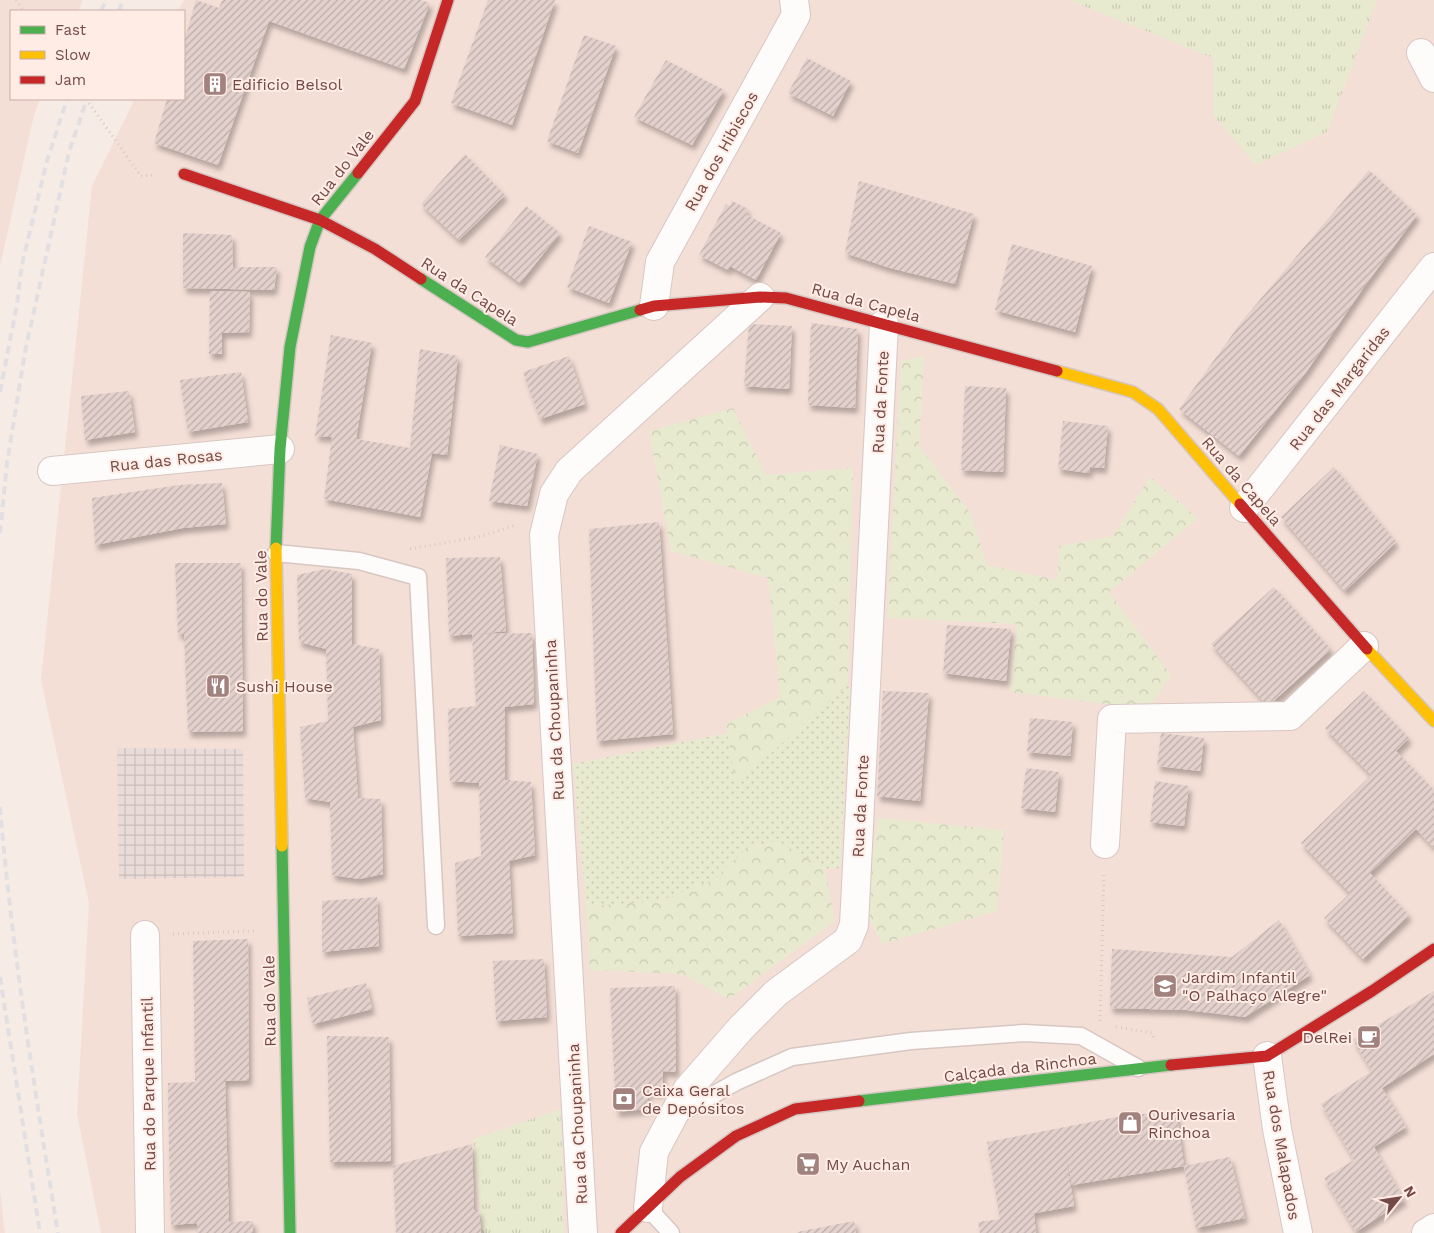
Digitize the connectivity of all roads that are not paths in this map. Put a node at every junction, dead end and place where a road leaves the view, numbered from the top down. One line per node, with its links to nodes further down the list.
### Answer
1 (448, 0): 6 (street, Rua do Vale)
2 (794, 0): 9 (street, Rua dos Hibiscos)
3 (1421, 53): 4 (street)
4 (1434, 78)
5 (184, 174): 6 (street, Rua da Capela)
6 (320, 220): 9 (street, Rua da Capela); 11 (street, Rua do Vale)
7 (1434, 267): 13 (street, Rua das Margaridas)
8 (760, 297): 9 (street, Rua da Capela); 10 (street, Rua da Capela); 28 (street, Rua da Choupaninha)
9 (654, 306)
10 (884, 324): 13 (street, Rua da Capela); 23 (street, Rua da Fonte)
11 (280, 449): 12 (street, Rua das Rosas); 14 (street, Rua do Vale)
12 (52, 471)
13 (1244, 508): 15 (street, Rua da Capela)
14 (276, 553): 18 (lane); 27 (street, Rua do Vale)
15 (1364, 646): 16 (street, Rua da Capela); 17 (street)
16 (1434, 721)
17 (1105, 844)
18 (436, 926)
19 (145, 935): 26 (street, Rua do Parque Infantil)
20 (1434, 949): 21 (street, Calçada da Rinchoa)
21 (1267, 1056): 22 (street, Calçada da Rinchoa); 31 (street, Rua dos Malapados)
22 (1140, 1069): 23 (lane); 24 (street, Calçada da Rinchoa)
23 (672, 1118): 24 (street, Rua da Fonte)
24 (648, 1208): 29 (street, Calçada da Rinchoa); 30 (lane)
25 (1434, 1228): 32 (street)
26 (150, 1233)
27 (290, 1233)
28 (583, 1233)
29 (621, 1233)
30 (671, 1233)
31 (1298, 1233)
32 (1426, 1233)

